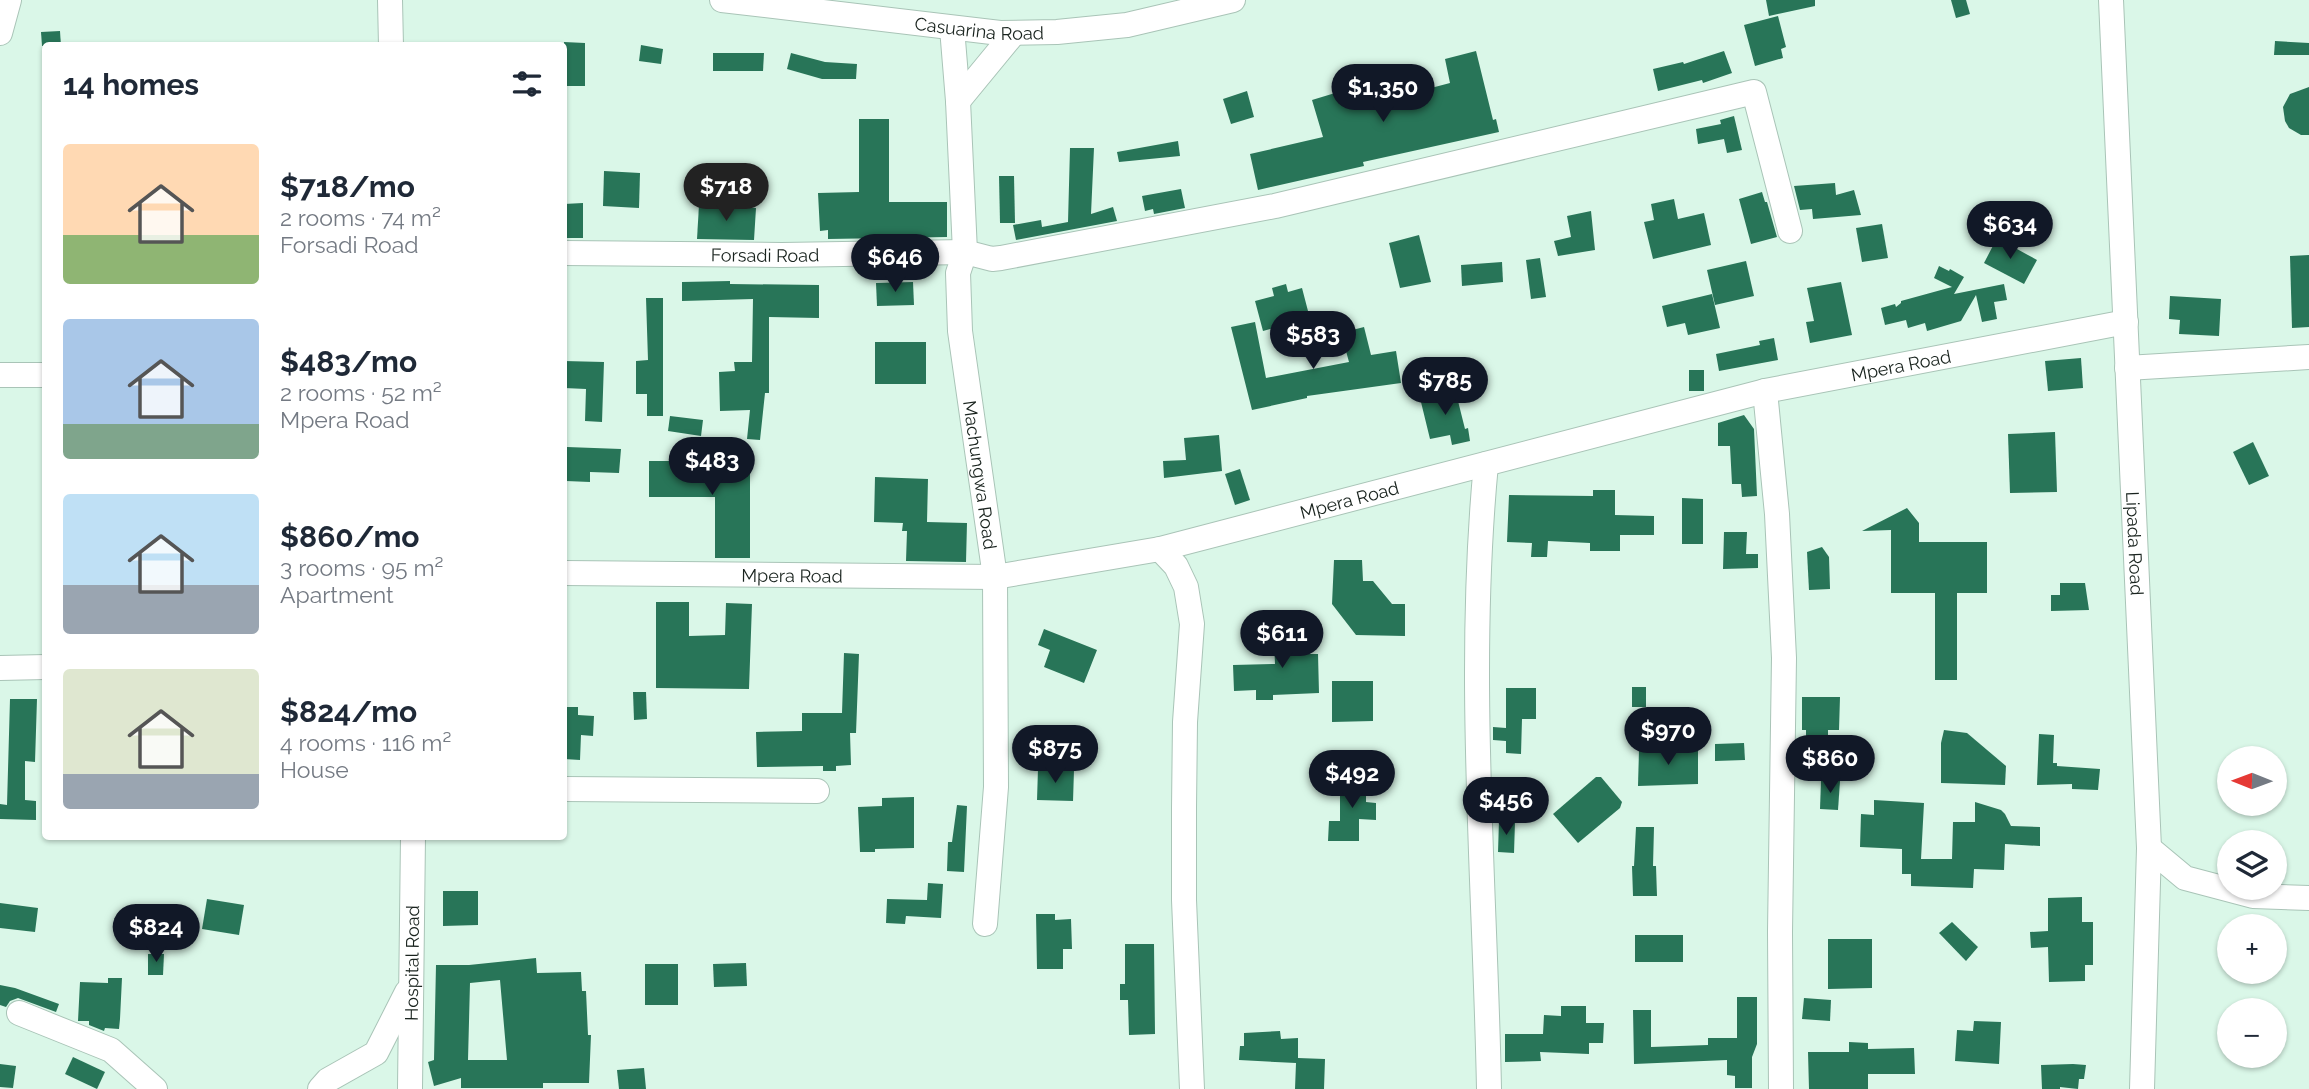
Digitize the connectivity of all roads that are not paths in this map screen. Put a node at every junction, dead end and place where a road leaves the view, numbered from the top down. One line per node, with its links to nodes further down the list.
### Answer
1 (9, 0): 7 (street)
2 (390, 0): 9 (street)
3 (722, 0): 6 (street, Casuarina Road)
4 (1233, 0): 8 (street, Casuarina Road)
5 (2112, 0): 14 (street, Lipada Road)
6 (952, 28): 8 (street, Casuarina Road); 10 (street, Machungwa Road)
7 (0, 33)
8 (1014, 33): 10 (street)
9 (391, 42)
10 (958, 101): 12 (street, Machungwa Road)
11 (1790, 231): 12 (street, Forsadi Road)
12 (965, 252): 13 (street, Forsadi Road); 23 (street, Machungwa Road)
13 (567, 253)
14 (2126, 322): 16 (street, Lipada Road); 19 (street, Mpera Road)
15 (2309, 358): 16 (street)
16 (2127, 368): 29 (street, Lipada Road)
17 (0, 375): 18 (street)
18 (42, 375)
19 (1765, 391): 20 (street, Mpera Road); 39 (street)
20 (1486, 464): 21 (street, Mpera Road); 38 (street)
21 (1160, 549): 23 (street, Mpera Road); 37 (street)
22 (567, 573): 23 (street, Mpera Road)
23 (995, 577): 31 (street, Machungwa Road)
24 (42, 667): 25 (street)
25 (0, 668)
26 (567, 789): 27 (street)
27 (817, 791)
28 (412, 840): 32 (street, Hospital Road)
29 (2149, 848): 30 (street); 40 (street, Lipada Road)
30 (2309, 898)
31 (985, 924)
32 (411, 985): 35 (street); 36 (street, Hospital Road)
33 (19, 1013): 34 (street)
34 (155, 1089)
35 (320, 1089)
36 (410, 1089)
37 (1192, 1089)
38 (1489, 1089)
39 (1781, 1089)
40 (2142, 1089)

